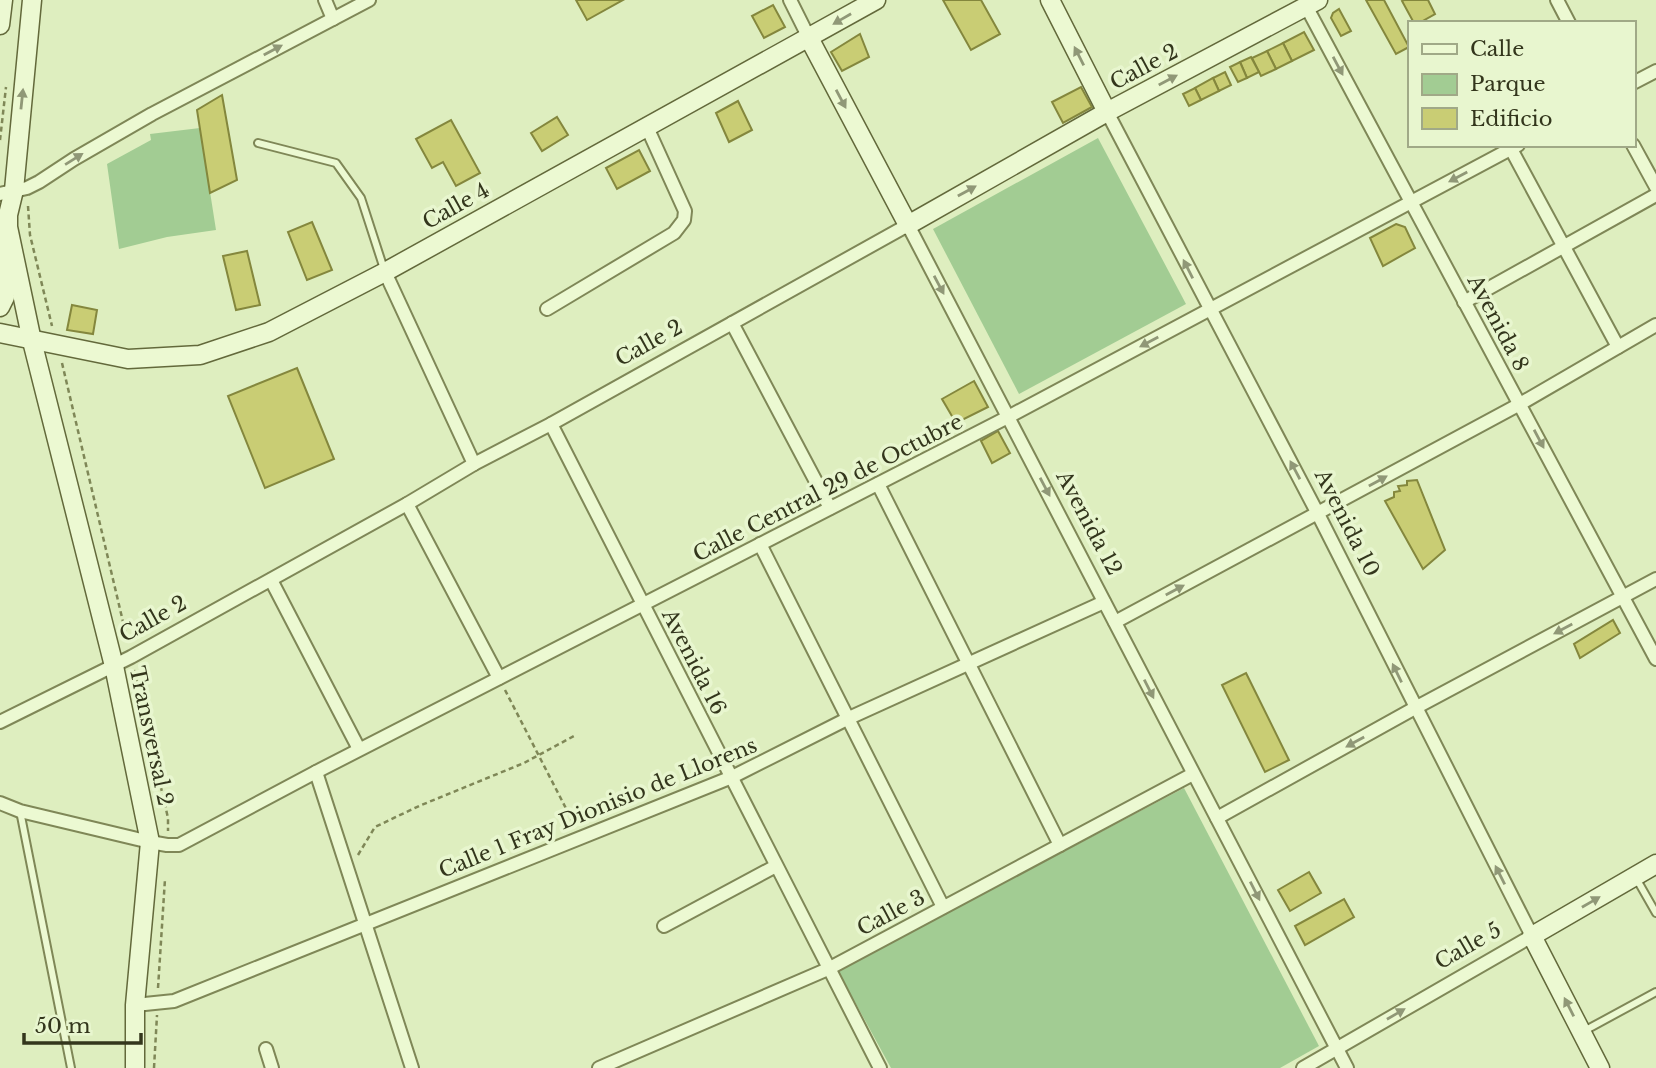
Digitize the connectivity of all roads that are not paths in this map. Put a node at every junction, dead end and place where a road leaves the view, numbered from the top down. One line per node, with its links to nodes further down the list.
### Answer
1 (3, 0): 12 (street)
2 (32, 0): 22 (street, one-way to 2)
3 (325, 0): 10 (street)
4 (369, 0): 10 (street)
5 (790, 0): 13 (street, Avenida 12)
6 (876, 0): 13 (street, Calle 4, one-way to 13)
7 (1050, 0): 16 (street, Avenida 10, one-way to 7)
8 (1557, 0): 11 (street)
9 (1312, 3): 16 (street, Calle 2, one-way to 9); 24 (street, Avenida 8, one-way to 24)
10 (333, 19): 22 (street, one-way to 10)
11 (1568, 21)
12 (0, 25)
13 (809, 38): 17 (street, Calle 4); 26 (street, Avenida 12, one-way to 26)
14 (1656, 71): 15 (street)
15 (1635, 82)
16 (1107, 112): 26 (street, Calle 2, one-way to 16); 32 (street, Avenida 10, one-way to 16)
17 (646, 125): 28 (street, Calle 4); 31 (street)
18 (258, 143): 28 (lane)
19 (1515, 147): 24 (street, Calle Central 29 de Octubre, one-way to 24); 27 (street)
20 (1634, 147): 21 (street)
21 (1656, 187)
22 (10, 192): 25 (street)
23 (1656, 195): 27 (street)
24 (1411, 202): 29 (street, Avenida 8); 32 (street, Calle Central 29 de Octubre)
25 (6, 221): 30 (street); 36 (street, Transversal 2)
26 (908, 225): 33 (street, Calle 2); 39 (street, Avenida 12, one-way to 39)
27 (1564, 248): 29 (street); 37 (street)
28 (385, 272): 36 (street, Calle 4); 41 (street)
29 (1464, 302): 38 (street, Avenida 8)
30 (0, 307)
31 (547, 309)
32 (1209, 310): 39 (street, Calle Central 29 de Octubre, one-way to 39); 45 (street, Avenida 10, one-way to 32)
33 (732, 323): 40 (street, Calle 2); 44 (street)
34 (1656, 325): 37 (street)
35 (0, 333): 36 (street, Calle 4)
36 (32, 341): 55 (street, Transversal 2)
37 (1618, 347): 38 (street)
38 (1520, 404): 45 (street, one-way to 38); 49 (street, Avenida 8, one-way to 49)
39 (1008, 417): 42 (street, Calle Central 29 de Octubre); 50 (street, Avenida 12, one-way to 50)
40 (551, 424): 41 (street, Calle 2); 51 (street, Avenida 16)
41 (474, 464): 43 (street, Calle 2)
42 (878, 484): 44 (street, Calle Central 29 de Octubre); 54 (street)
43 (407, 504): 48 (street, Calle 2); 56 (street)
44 (830, 508): 46 (street, Calle Central 29 de Octubre)
45 (1318, 514): 52 (street, one-way to 45); 57 (street, Avenida 10, one-way to 45)
46 (760, 544): 51 (street, Calle Central 29 de Octubre); 59 (street)
47 (1656, 579): 49 (street)
48 (271, 580): 55 (street, Calle 2); 60 (street)
49 (1623, 597): 53 (street, Avenida 8); 57 (street, one-way to 57)
50 (1104, 602): 52 (street, Avenida 12); 54 (street, Calle 1 Fray Dionisio de Llorens)
51 (643, 604): 56 (street, Calle Central 29 de Octubre); 63 (street, Avenida 16)
52 (1115, 622): 62 (street, Avenida 12, one-way to 62)
53 (1656, 659)
54 (969, 663): 59 (street, Calle 1 Fray Dionisio de Llorens); 68 (street)
55 (114, 666): 58 (street, Calle 2); 67 (street, Transversal 2)
56 (499, 678): 60 (street, Calle Central 29 de Octubre)
57 (1415, 708): 66 (street, one-way to 66); 76 (street, Avenida 10, one-way to 57)
58 (1, 718)
59 (849, 718): 63 (street, Calle 1 Fray Dionisio de Llorens); 72 (street)
60 (359, 749): 61 (street, Calle Central 29 de Octubre)
61 (316, 772): 67 (street, Calle Central 29 de Octubre); 74 (street)
62 (1193, 774): 66 (street, Avenida 12); 68 (street, Calle 3)
63 (732, 777): 70 (street, Avenida 16); 74 (street, Calle 1 Fray Dionisio de Llorens)
64 (0, 803): 65 (street)
65 (20, 811): 67 (street); 83 (lane)
66 (1217, 818): 81 (street, Avenida 12, one-way to 81)
67 (158, 844): 79 (street, Transversal 2)
68 (1059, 845): 72 (street, Calle 3)
69 (1656, 864): 71 (street, Calle 5)
70 (776, 866): 75 (street); 77 (street, Avenida 16)
71 (1635, 876): 73 (lane); 76 (street, Calle 5, one-way to 71)
72 (943, 907): 77 (street, Calle 3)
73 (1656, 913)
74 (367, 923): 79 (street, Calle 1 Fray Dionisio de Llorens); 86 (street)
75 (664, 926)
76 (1532, 936): 80 (street, Avenida 10, one-way to 76); 81 (street, Calle 5, one-way to 76)
77 (828, 969): 87 (street, Calle 3); 88 (street, Avenida 16)
78 (1656, 992): 80 (lane)
79 (135, 1005): 84 (street, Transversal 2)
80 (1581, 1032): 91 (street, Avenida 10)
81 (1337, 1048): 89 (street, Calle 5); 90 (street, Avenida 12)
82 (266, 1049): 85 (street)
83 (71, 1068)
84 (135, 1068)
85 (272, 1068)
86 (412, 1068)
87 (599, 1068)
88 (880, 1068)
89 (1303, 1068)
90 (1347, 1068)
91 (1600, 1068)

